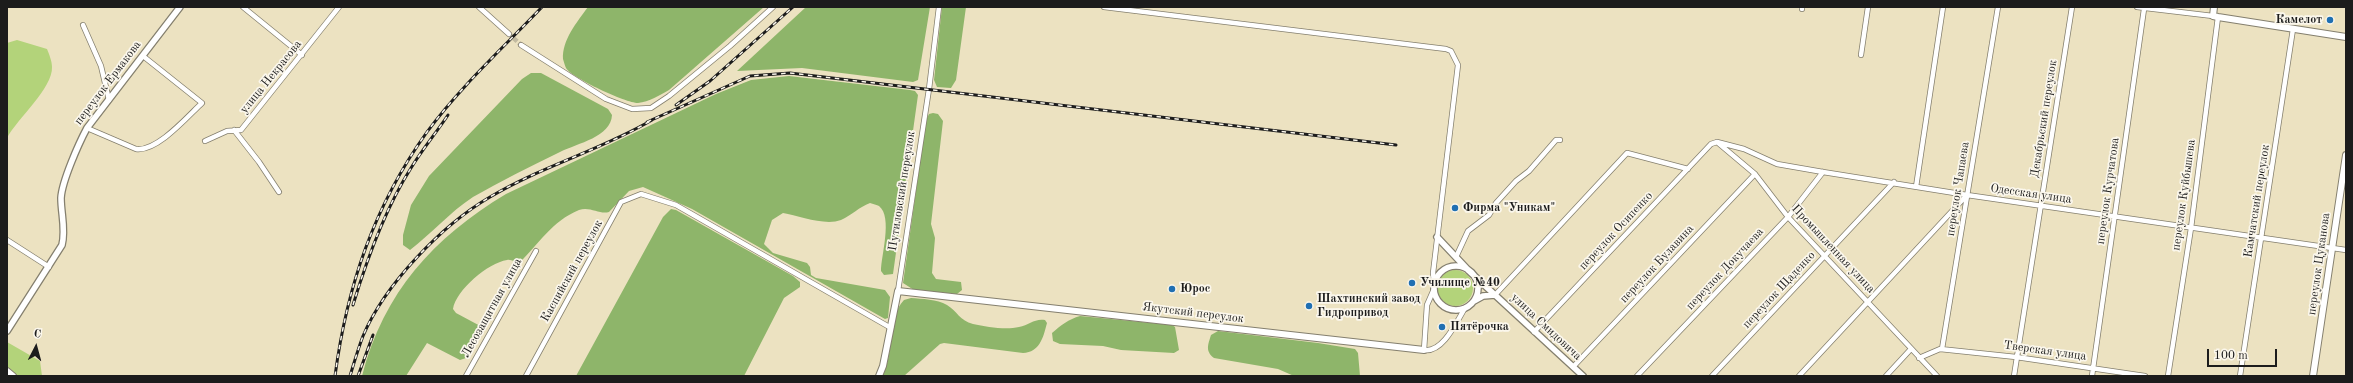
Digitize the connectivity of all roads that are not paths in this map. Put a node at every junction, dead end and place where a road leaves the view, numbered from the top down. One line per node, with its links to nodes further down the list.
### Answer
1 (180, 7): 23 (street, переулок Ермакова)
2 (243, 7): 21 (street)
3 (339, 7): 21 (street, улица Некрасова)
4 (479, 7): 18 (street)
5 (773, 7): 20 (street)
6 (939, 7): 53 (street, Путиловский переулок)
7 (1104, 7): 42 (street)
8 (1868, 7): 22 (street)
9 (1944, 7): 35 (street)
10 (1998, 7): 37 (street, переулок Чапаева)
11 (2072, 7): 38 (street, Декабрьский переулок)
12 (2137, 7): 14 (street)
13 (2214, 7): 15 (main road, переулок Куйбышева)
14 (2144, 9): 15 (street); 40 (street, переулок Курчатова)
15 (2216, 17): 17 (main road); 41 (street, переулок Куйбышева)
16 (83, 25): 24 (street)
17 (2293, 29): 19 (main road); 43 (street, Камчатский переулок)
18 (509, 34)
19 (2346, 37)
20 (521, 45)
21 (302, 55): 26 (street, улица Некрасова)
22 (1861, 55)
23 (142, 56): 24 (street, переулок Ермакова); 25 (street)
24 (109, 100): 25 (street, переулок Ермакова)
25 (87, 128): 50 (street, переулок Ермакова)
26 (234, 130): 28 (street, улица Некрасова); 36 (street)
27 (1560, 140): 49 (street)
28 (205, 141)
29 (1717, 142): 31 (street, переулок Осипенко); 32 (street, Одесская улица); 33 (street, Промышленная улица)
30 (2346, 155): 45 (main road, переулок Цуканова)
31 (1688, 168): 54 (street); 60 (street, переулок Осипенко)
32 (1823, 172): 34 (street, Одесская улица); 39 (street, переулок Докучаева)
33 (1755, 174): 39 (street, Промышленная улица); 66 (street, переулок Булавина)
34 (1894, 182): 35 (street, Одесская улица); 48 (street, переулок Щаденко)
35 (1916, 187): 37 (street, Одесская улица)
36 (279, 192)
37 (1967, 195): 38 (street, Одесская улица); 56 (street); 61 (street, переулок Чапаева)
38 (2040, 206): 40 (street, Одесская улица); 64 (street, Декабрьский переулок)
39 (1788, 217): 48 (street, Промышленная улица); 74 (street, переулок Докучаева)
40 (2115, 217): 41 (street, Одесская улица); 67 (street, переулок Курчатова)
41 (2191, 228): 43 (street, Одесская улица); 82 (street, переулок Куйбышева)
42 (1437, 237): 49 (street, улица Смидовича); 52 (street)
43 (2261, 238): 45 (street, Одесская улица); 83 (street, Камчатский переулок)
44 (7, 240): 50 (street)
45 (2332, 248): 46 (street, Одесская улица); 84 (main road, переулок Цуканова)
46 (2346, 250)
47 (536, 251): 70 (street, Лесозащитная улица)
48 (1824, 256): 56 (street, Промышленная улица); 75 (street, переулок Щаденко)
49 (1456, 257): 51 (street, улица Смидовича)
50 (49, 267): 59 (street, переулок Ермакова)
51 (1469, 271): 52 (street); 54 (street, улица Смидовича); 55 (street)
52 (1434, 286): 57 (street); 62 (street)
53 (898, 291): 58 (main road, Путиловский переулок); 62 (main road, Якутский переулок)
54 (1495, 295): 55 (street, улица Смидовича); 60 (street, улица Смидовича)
55 (1474, 301): 57 (street)
56 (1869, 303): 63 (street, Промышленная улица); 76 (street)
57 (1465, 308): 62 (street)
58 (892, 328): 71 (street, Каспийский переулок); 72 (main road, Путиловский переулок)
59 (7, 331)
60 (1534, 332): 66 (street, улица Смидовича)
61 (1942, 349): 64 (street, Тверская улица); 65 (street)
62 (1424, 350)
63 (1910, 350): 65 (street, Промышленная улица); 77 (street)
64 (2016, 356): 67 (street, Тверская улица); 79 (street, Декабрьский переулок)
65 (1919, 358): 78 (street, Промышленная улица)
66 (1573, 367): 73 (street, улица Смидовича)
67 (2093, 368): 80 (street, переулок Курчатова); 81 (street, Тверская улица)
68 (7, 371): 69 (main road)
69 (13, 376)
70 (466, 376)
71 (526, 376)
72 (879, 376)
73 (1583, 376)
74 (1637, 376)
75 (1712, 376)
76 (1800, 376)
77 (1886, 376)
78 (1937, 376)
79 (2014, 376)
80 (2092, 376)
81 (2145, 376)
82 (2168, 376)
83 (2240, 376)
84 (2313, 376)

